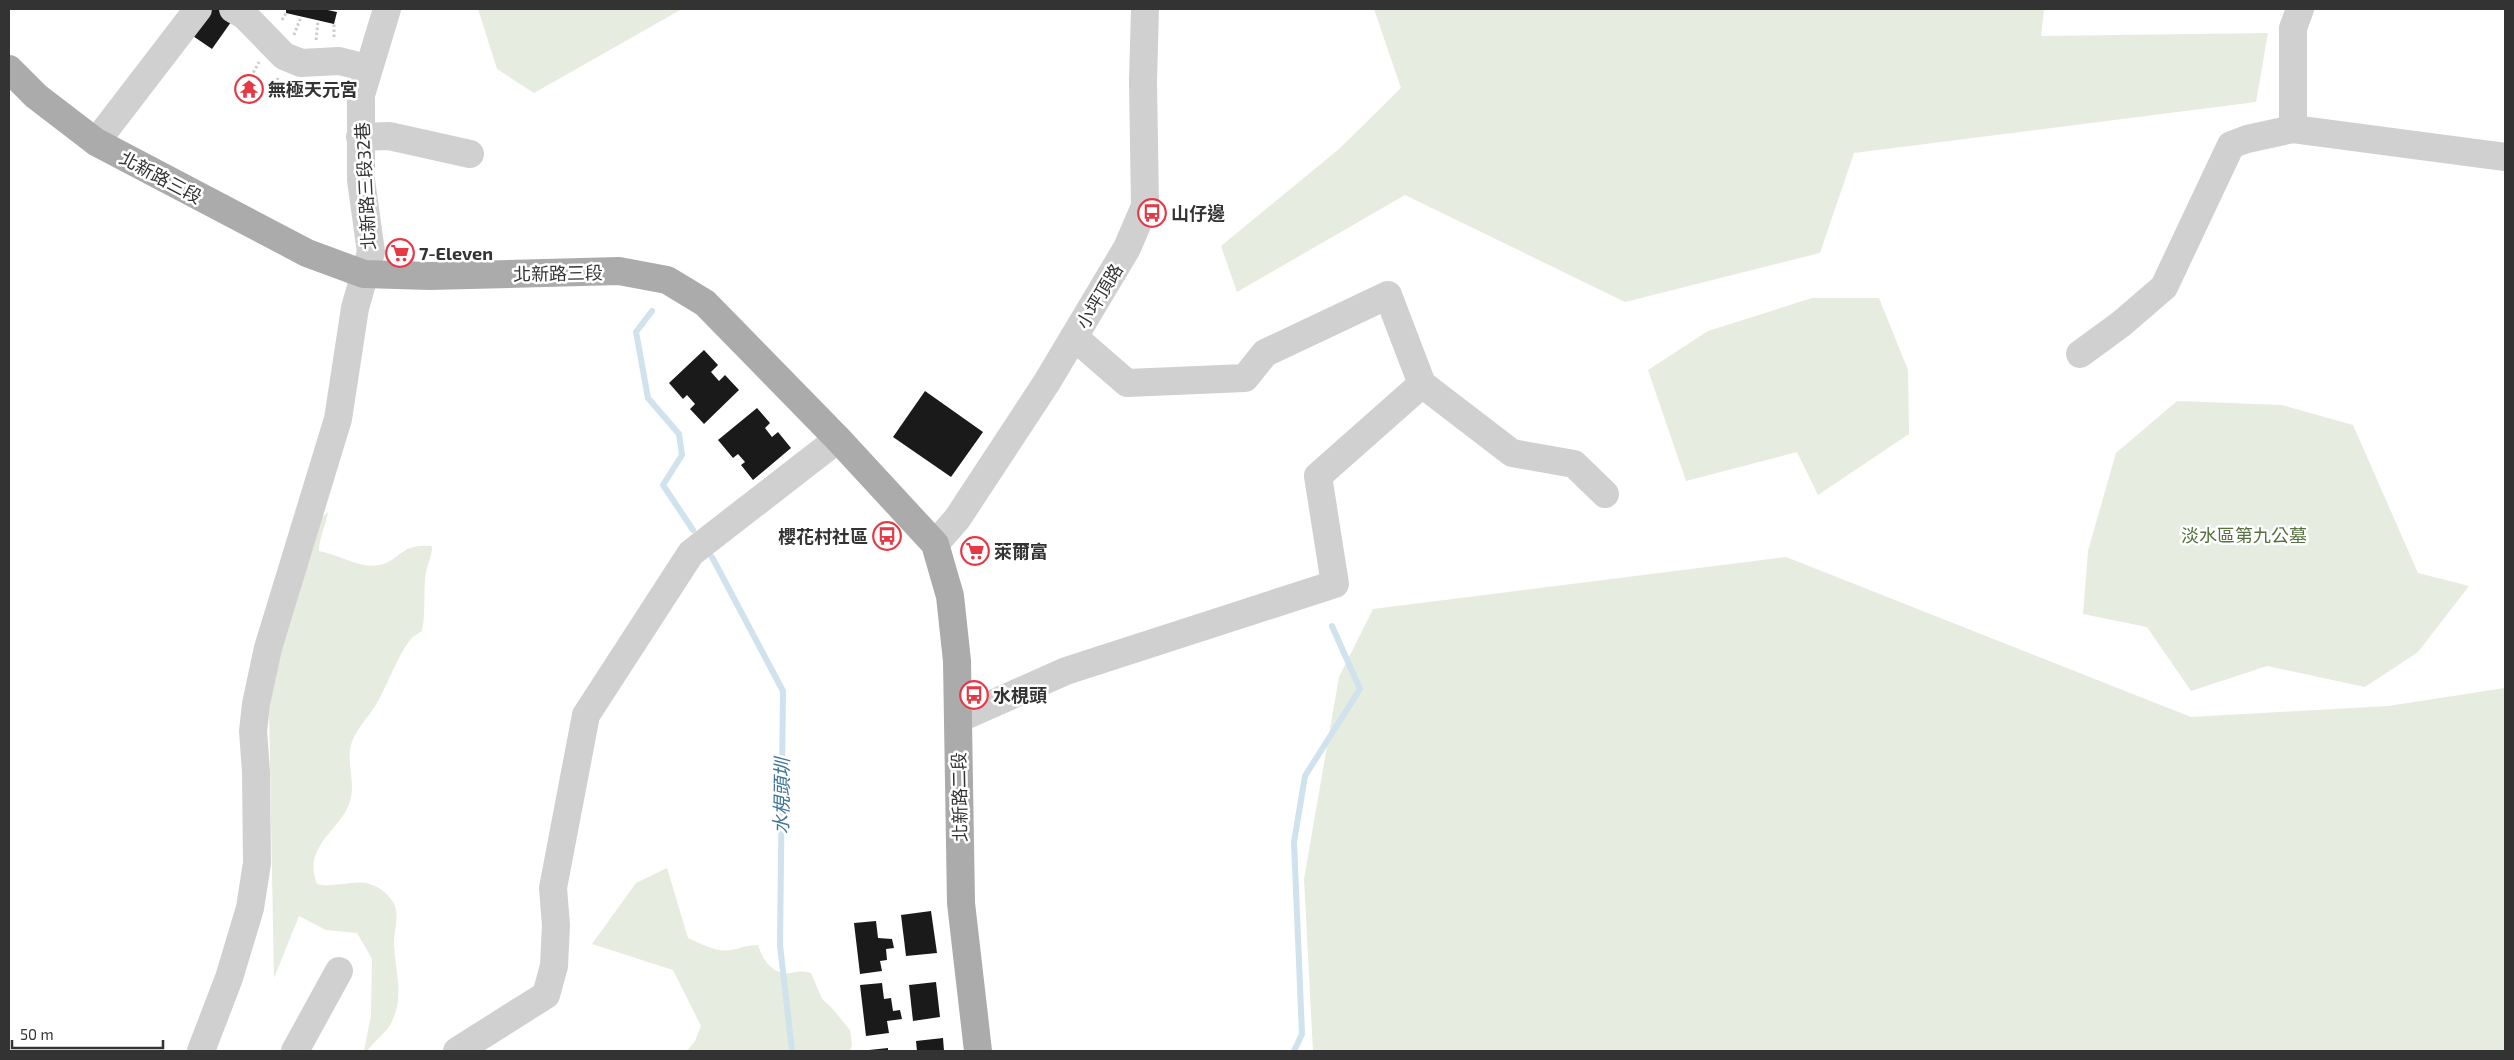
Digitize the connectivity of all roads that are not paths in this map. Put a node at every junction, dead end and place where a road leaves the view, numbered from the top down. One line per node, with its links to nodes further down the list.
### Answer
1 (198, 9): 10 (street)
2 (233, 9): 6 (street)
3 (386, 9): 6 (street, 北新路三段32巷)
4 (1145, 9): 14 (street, 小坪頂路)
5 (2300, 9): 8 (street)
6 (367, 68): 9 (street, 北新路三段32巷)
7 (9, 69): 10 (main road, 北新路三段)
8 (2293, 129): 12 (street); 15 (street)
9 (360, 137): 11 (street); 13 (street, 北新路三段32巷)
10 (96, 142): 13 (main road, 北新路三段)
11 (470, 154)
12 (2505, 157)
13 (364, 274): 17 (main road, 北新路三段); 22 (street, 北新路三段32巷)
14 (1074, 338): 16 (street); 19 (street, 小坪頂路)
15 (2080, 354)
16 (1422, 384): 18 (street); 20 (street)
17 (838, 439): 19 (main road, 北新路三段); 24 (street)
18 (1605, 494)
19 (935, 544): 20 (main road, 北新路二段)
20 (958, 719): 25 (main road, 北新路二段)
21 (339, 971): 23 (street)
22 (201, 1051)
23 (295, 1051)
24 (457, 1051)
25 (978, 1051)

